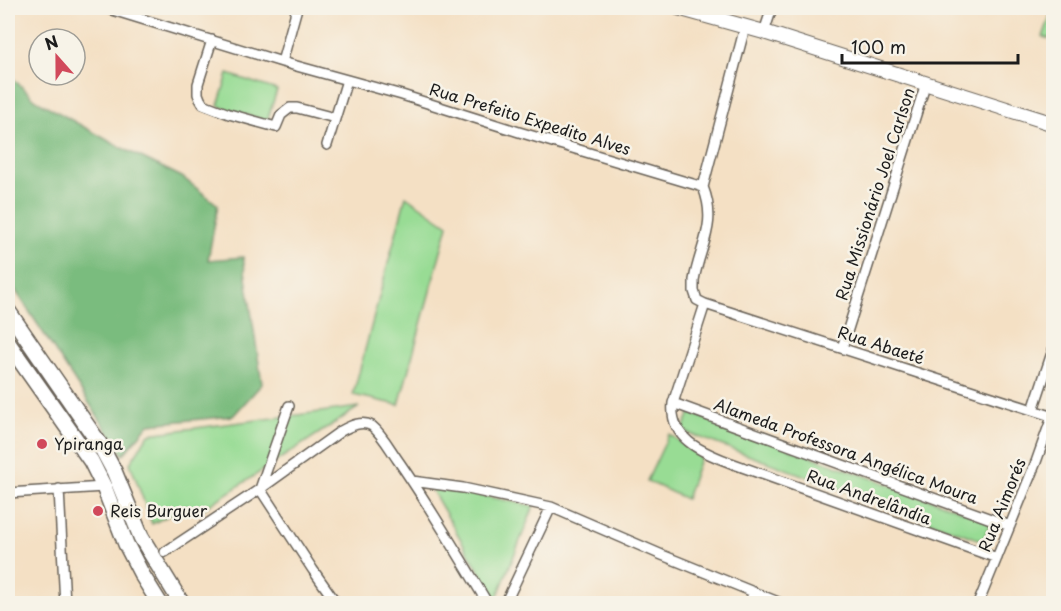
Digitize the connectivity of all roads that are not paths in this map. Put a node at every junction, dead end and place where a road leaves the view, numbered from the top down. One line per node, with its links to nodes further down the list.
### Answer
1 (106, 8): 7 (street, Rua Prefeito Expedito Alves)
2 (297, 8): 8 (street)
3 (678, 8): 5 (main road)
4 (772, 8): 6 (street)
5 (745, 27): 6 (main road); 14 (street)
6 (764, 32): 10 (main road)
7 (212, 40): 8 (street, Rua Prefeito Expedito Alves); 11 (street)
8 (282, 62): 9 (street, Rua Prefeito Expedito Alves)
9 (347, 80): 11 (street); 14 (street, Rua Prefeito Expedito Alves)
10 (926, 83): 12 (main road); 19 (street, Rua Missionário Joel Carlson)
11 (335, 118): 13 (street)
12 (1053, 124)
13 (327, 145)
14 (703, 188): 15 (street)
15 (702, 302): 19 (street, Rua Abaeté); 20 (street)
16 (9, 316): 36 (main road)
17 (8, 343): 25 (main road)
18 (1053, 347): 22 (street)
19 (842, 348): 22 (street, Rua Abaeté)
20 (673, 403): 30 (street, Alameda Professora Angélica Moura); 32 (street, Rua Andrelândia)
21 (289, 406): 27 (street)
22 (1033, 410): 23 (street, Rua Abaeté)
23 (1053, 417): 30 (street, Rua Aimorés)
24 (412, 481): 27 (street); 29 (street); 38 (street)
25 (104, 487): 26 (street); 35 (main road)
26 (59, 489): 28 (street); 34 (street)
27 (260, 489): 31 (street); 37 (street)
28 (8, 493)
29 (551, 507): 33 (street); 39 (street)
30 (1010, 526): 32 (street, Rua Aimorés)
31 (165, 552)
32 (997, 558): 42 (street, Rua Aimorés)
33 (754, 592): 40 (street); 41 (street)
34 (65, 603)
35 (160, 603)
36 (182, 603)
37 (337, 603)
38 (488, 603)
39 (505, 603)
40 (749, 603)
41 (783, 603)
42 (978, 603)

